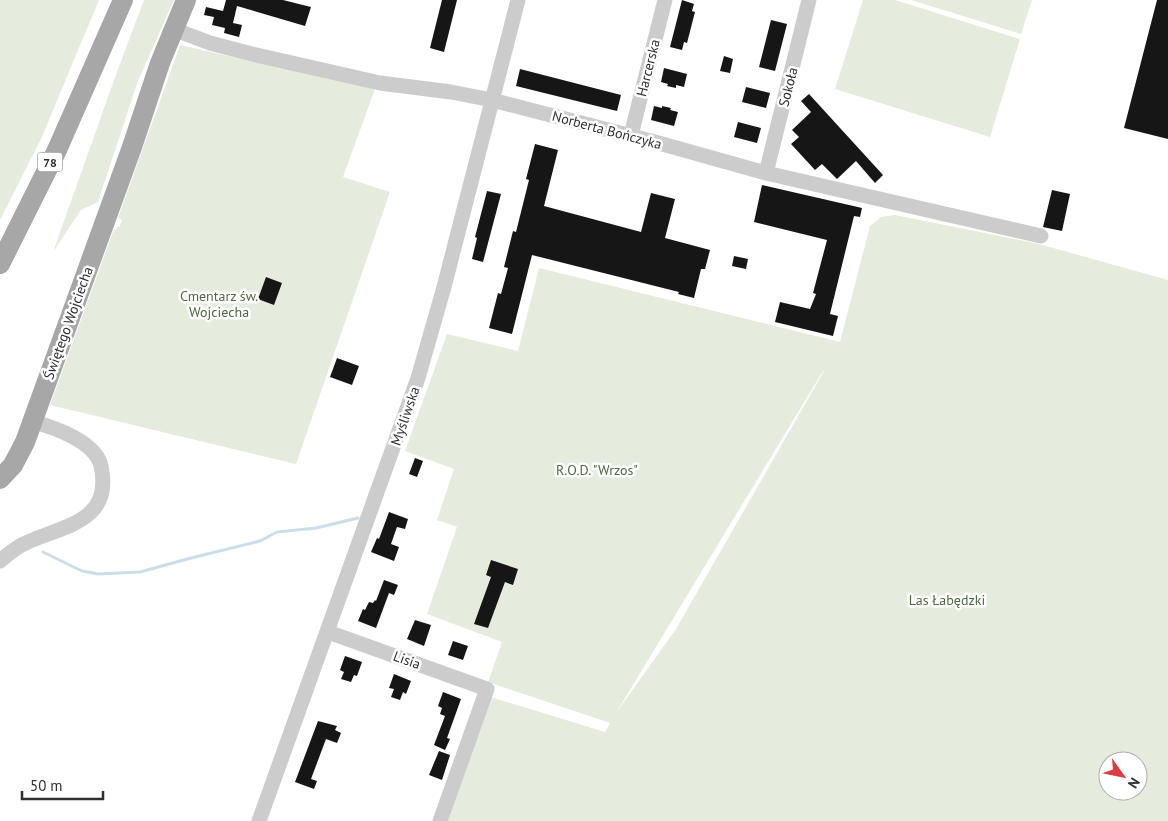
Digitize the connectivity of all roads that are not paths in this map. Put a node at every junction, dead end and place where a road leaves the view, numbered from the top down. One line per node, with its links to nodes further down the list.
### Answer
1 (123, 0): 11 (main road, 78)
2 (186, 0): 6 (main road, Świętego Wojciecha)
3 (518, 0): 7 (street, Myśliwska)
4 (665, 0): 8 (street, Harcerska)
5 (809, 0): 9 (street, Sokoła)
6 (173, 29): 7 (street, Norberta Bończyka); 12 (main road, Świętego Wojciecha)
7 (492, 100): 8 (street, Norberta Bończyka); 15 (street, Myśliwska)
8 (631, 136): 9 (street, Norberta Bończyka)
9 (766, 173): 10 (street, Norberta Bończyka)
10 (1041, 236)
11 (0, 264)
12 (33, 422): 13 (main road, Świętego Wojciecha); 14 (street)
13 (0, 479)
14 (0, 561)
15 (328, 632): 16 (street, Myśliwska); 17 (street, Lisia)
16 (259, 821)
17 (440, 821)

